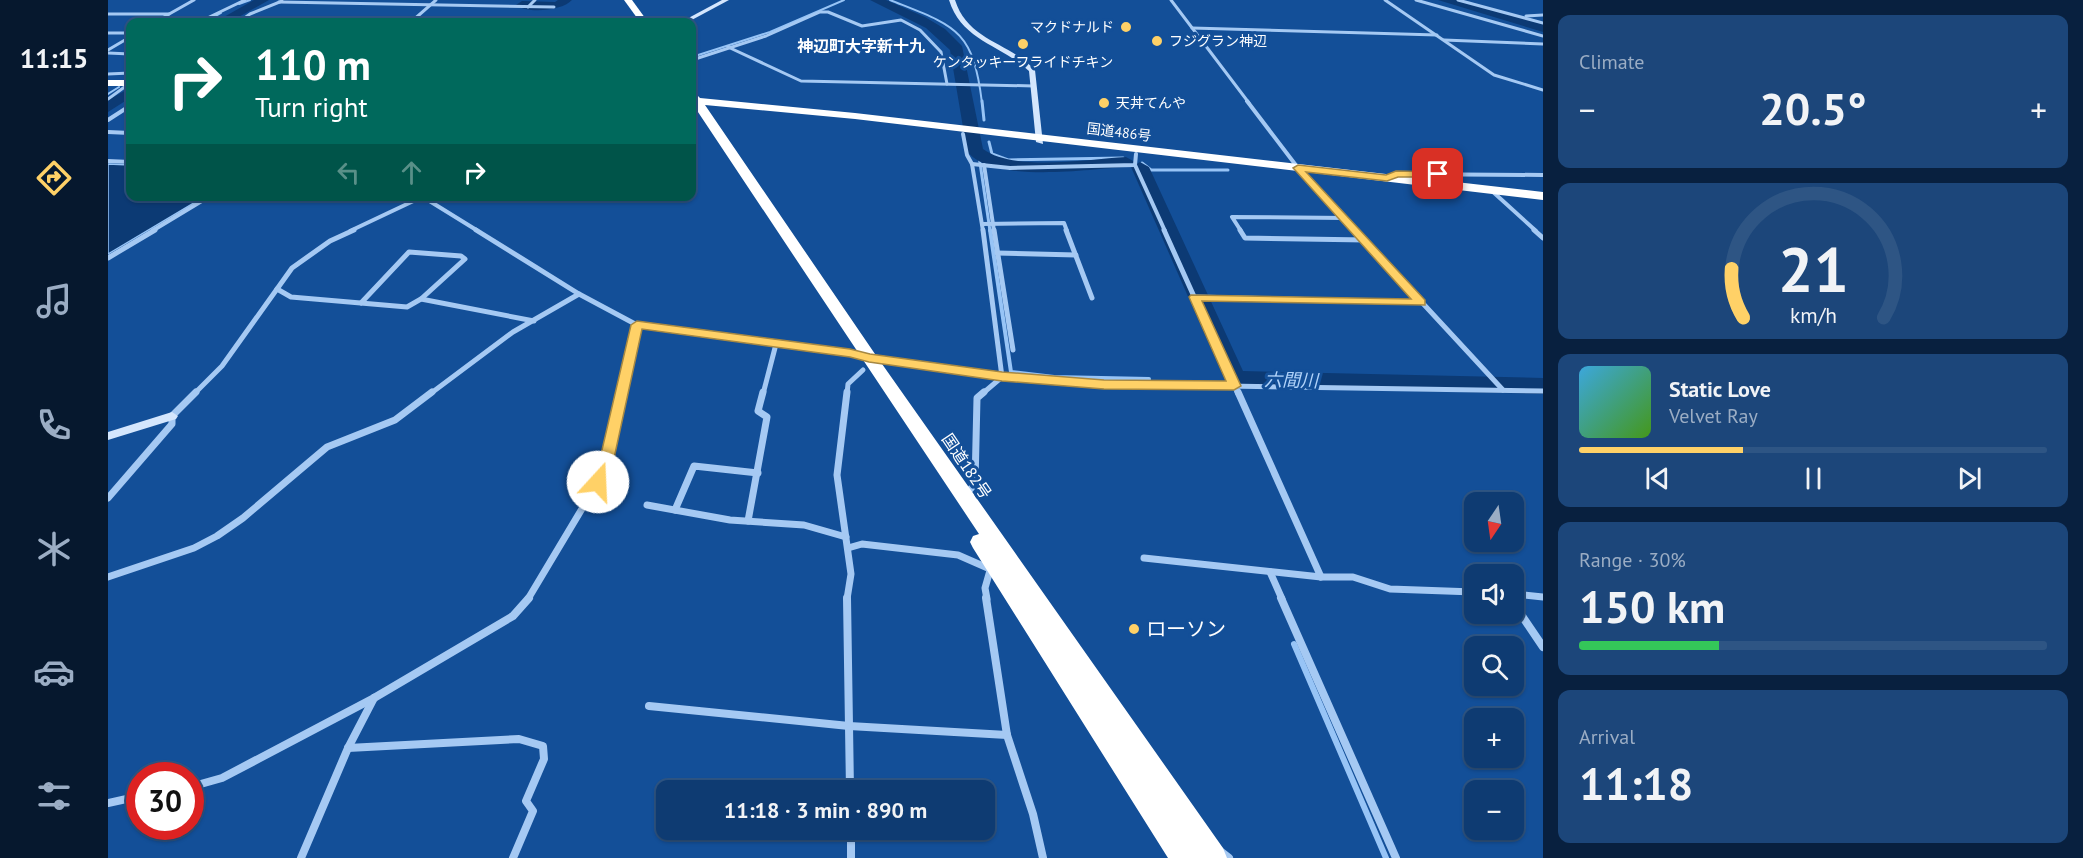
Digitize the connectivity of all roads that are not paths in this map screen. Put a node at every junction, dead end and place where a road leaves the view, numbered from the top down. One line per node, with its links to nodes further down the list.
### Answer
1 (194, 0): 19 (street)
2 (245, 0): 23 (street)
3 (286, 0): 14 (street)
4 (436, 0): 15 (street)
5 (535, 0): 16 (street)
6 (618, 0): 26 (highway)
7 (628, 0): 27 (highway)
8 (726, 0): 28 (street)
9 (952, 0): 47 (street)
10 (1171, 0): 30 (street)
11 (1385, 0): 33 (street)
12 (1416, 0): 34 (street)
13 (1458, 0): 21 (street)
14 (279, 3): 15 (street); 24 (street)
15 (430, 5): 16 (street); 25 (street)
16 (529, 6): 17 (street)
17 (554, 8)
18 (108, 14): 19 (street)
19 (169, 14): 22 (street)
20 (1543, 15): 21 (street)
21 (1519, 17): 29 (street)
22 (162, 18)
23 (207, 18)
24 (246, 18)
25 (415, 18)
26 (629, 18)
27 (641, 18)
28 (692, 18)
29 (1543, 23)
30 (1192, 28): 33 (street); 64 (street)
31 (108, 33): 32 (street)
32 (126, 35)
33 (1437, 35): 36 (street)
34 (1543, 36)
35 (126, 38): 39 (street)
36 (1444, 40): 37 (street); 48 (street)
37 (1543, 44)
38 (728, 47): 41 (street); 45 (street); 45 (street)
39 (108, 51): 40 (street)
40 (126, 53)
41 (696, 59)
42 (126, 74): 43 (street)
43 (108, 78): 44 (highway)
44 (126, 81)
45 (947, 84): 47 (street)
46 (126, 85): 49 (street)
47 (1034, 86): 58 (street)
48 (1543, 90)
49 (108, 99)
50 (696, 103): 56 (highway, 国道486号)
51 (696, 106): 99 (highway, 国道182号)
52 (696, 106): 100 (highway, 国道182号)
53 (126, 109): 54 (street)
54 (108, 120)
55 (108, 132): 57 (street)
56 (964, 132): 58 (highway, 国道486号); 62 (street)
57 (126, 133)
58 (1040, 140): 59 (highway, 国道486号); 64 (highway, 国道486号)
59 (1136, 159): 63 (street); 64 (highway, 国道486号); 90 (street)
60 (108, 161): 61 (street)
61 (126, 162)
62 (974, 164): 63 (street); 67 (street)
63 (983, 165): 68 (street)
64 (1300, 171): 66 (highway, 国道486号); 69 (highway, 国道486号); 77 (street)
65 (1543, 175): 66 (street)
66 (1387, 178): 69 (highway, 国道486号)
67 (975, 182): 68 (street); 71 (street)
68 (986, 182): 72 (street)
69 (1495, 193): 70 (highway, 国道486号); 76 (highway, 国道486号); 80 (street)
70 (1543, 196)
71 (978, 199): 72 (street); 78 (street)
72 (989, 200): 79 (street)
73 (202, 201): 85 (street)
74 (416, 201): 88 (street)
75 (430, 201): 89 (street)
76 (1543, 201)
77 (1346, 218): 81 (street); 81 (street)
78 (982, 224): 79 (street); 82 (street)
79 (993, 224): 83 (street); 84 (street)
80 (1543, 238)
81 (1366, 240): 93 (street)
82 (987, 253): 83 (street); 86 (street)
83 (998, 253): 84 (street); 87 (street)
84 (1076, 255): 91 (street)
85 (108, 258)
86 (991, 280): 87 (street); 97 (street)
87 (1002, 281): 97 (street)
88 (277, 289): 94 (street); 105 (street)
89 (579, 294): 95 (street); 96 (street)
90 (1195, 297): 93 (street); 102 (street)
91 (1092, 298)
92 (421, 299): 94 (street); 94 (street); 95 (street)
93 (1421, 302): 103 (street)
94 (361, 303)
95 (534, 321): 118 (street)
96 (637, 325): 98 (street); 125 (street)
97 (1000, 343): 101 (street)
98 (776, 344): 99 (street); 107 (street)
99 (850, 353): 100 (highway, 国道182号)
100 (866, 364): 101 (street); 108 (highway, 国道182号); 113 (street); 116 (highway, 国道182号)
101 (1002, 377): 102 (street); 108 (street)
102 (1234, 386): 103 (street); 119 (street)
103 (1503, 390): 104 (street)
104 (1543, 391)
105 (172, 416): 106 (street); 109 (street)
106 (108, 436)
107 (758, 473): 111 (street); 112 (street)
108 (964, 496): 116 (highway, 国道182号)
109 (108, 498)
110 (647, 505): 111 (street)
111 (675, 510): 112 (street)
112 (748, 521): 113 (street)
113 (846, 537): 114 (street)
114 (848, 548): 116 (street); 127 (street)
115 (1144, 558): 117 (street)
116 (997, 562): 128 (street); 134 (highway, 国道182号); 136 (highway, 国道182号)
117 (1270, 572): 119 (street); 143 (street)
118 (108, 577)
119 (1321, 577): 120 (street)
120 (1464, 592)
121 (1524, 595): 122 (street)
122 (1543, 597)
123 (1524, 619): 124 (street)
124 (1543, 647)
125 (374, 698): 129 (street); 131 (street)
126 (649, 706): 127 (street)
127 (849, 726): 128 (street); 130 (street)
128 (1007, 735): 140 (street)
129 (348, 748): 137 (street); 138 (street)
130 (850, 780)
131 (204, 782)
132 (126, 799): 133 (street)
133 (108, 802)
134 (1197, 835): 141 (highway, 国道182号); 142 (street)
135 (851, 840): 139 (street)
136 (1179, 854)
137 (301, 858)
138 (513, 858)
139 (851, 858)
140 (1043, 858)
141 (1213, 858)
142 (1229, 858)
143 (1396, 858)

